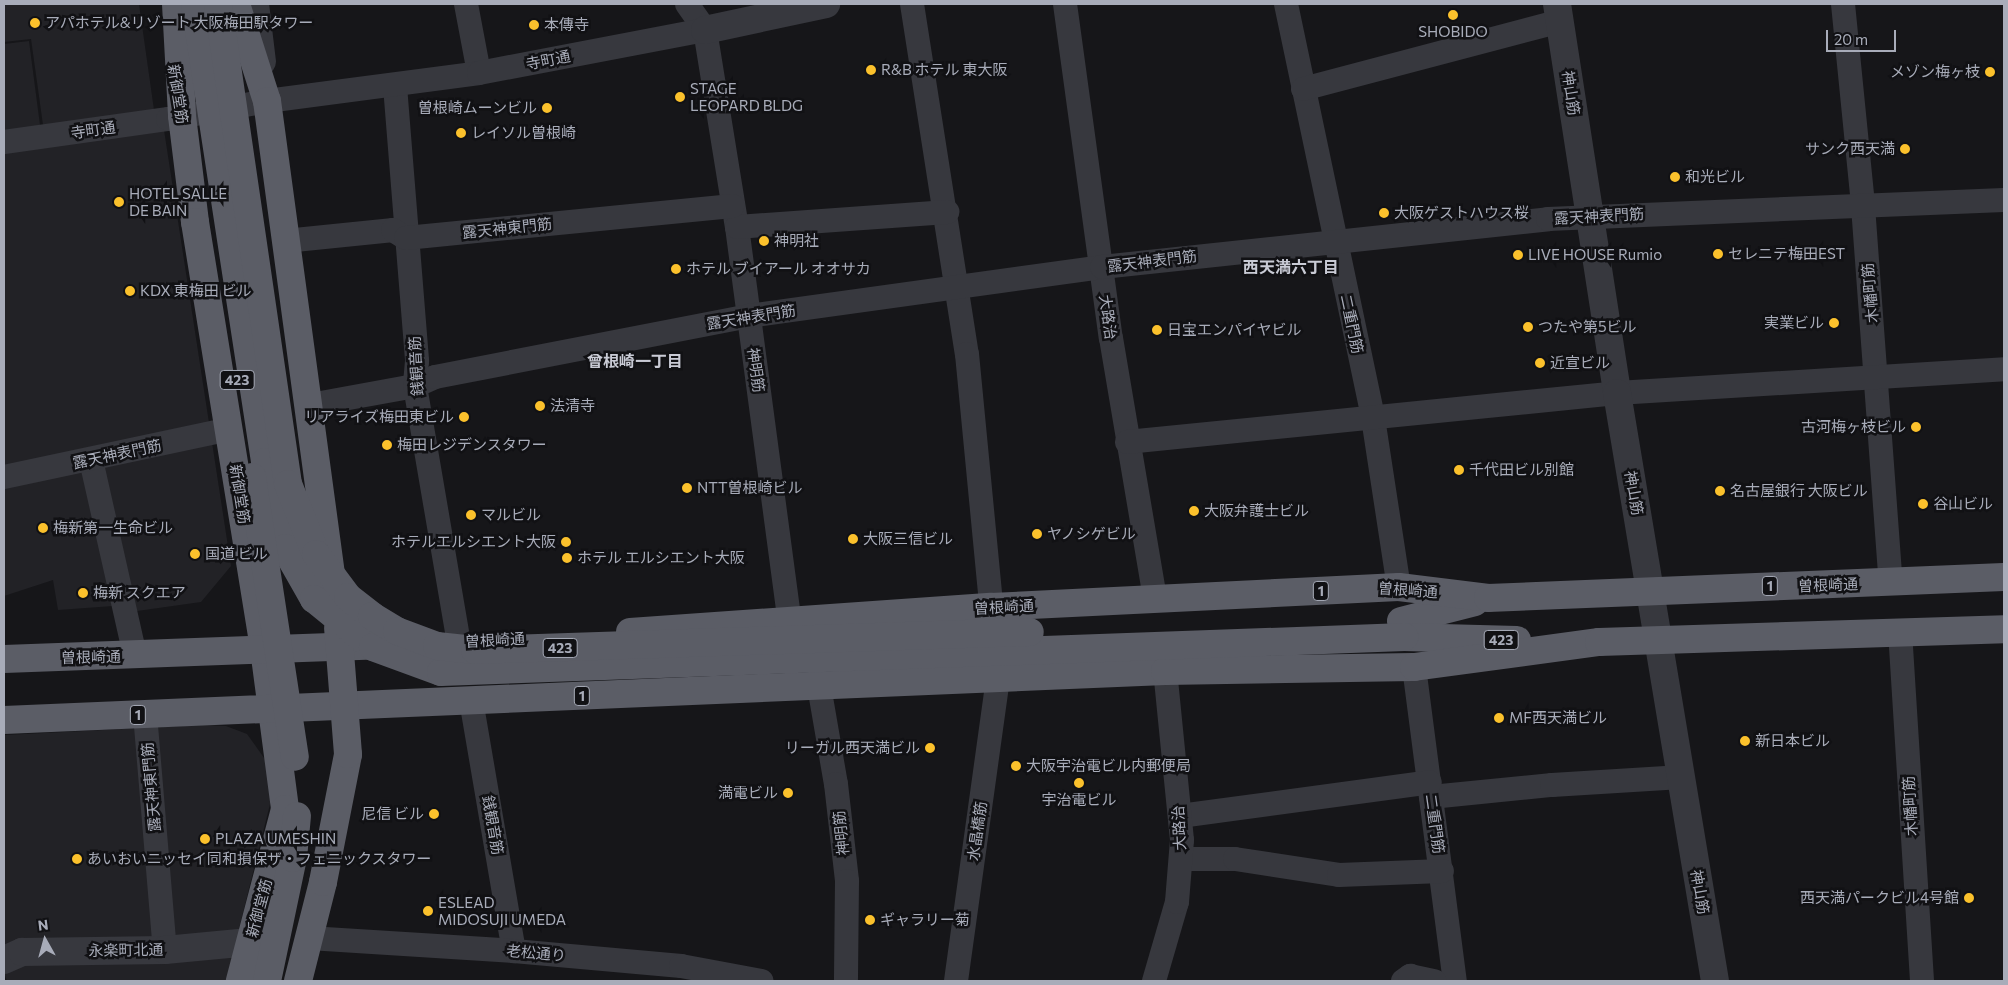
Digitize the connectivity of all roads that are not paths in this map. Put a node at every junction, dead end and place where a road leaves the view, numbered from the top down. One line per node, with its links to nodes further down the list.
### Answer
1 (164, 4): 21 (street, 新御堂筋)
2 (176, 4): 21 (highway)
3 (182, 4): 84 (highway, 423, bridge)
4 (194, 4): 53 (highway, 423, bridge)
5 (218, 4): 53 (highway, 423, bridge)
6 (236, 4): 20 (highway)
7 (254, 4): 20 (street)
8 (466, 4): 17 (street)
9 (688, 4): 16 (street, 神明筋)
10 (826, 4): 16 (street, 寺町通)
11 (912, 4): 25 (street, 水晶橋筋)
12 (1065, 4): 31 (street, 大路治)
13 (1286, 4): 19 (street, 二重門筋)
14 (1843, 4): 24 (street, 木幡町筋)
15 (1558, 12): 19 (street); 27 (street, 神山筋)
16 (705, 30): 17 (street, 寺町通); 26 (street, 神明筋)
17 (479, 73): 18 (street, 寺町通)
18 (395, 86): 20 (street, 寺町通); 28 (street, 銭観音筋)
19 (1303, 88): 29 (street, 二重門筋)
20 (267, 100): 21 (street, 寺町通); 30 (highway)
21 (182, 116): 22 (street, 寺町通); 40 (highway, 新御堂筋 / 423)
22 (4, 142)
23 (2004, 200): 24 (street, 露天神表門筋)
24 (1863, 206): 27 (street, 露天神表門筋); 35 (street, 木幡町筋)
25 (947, 212): 26 (street, 露天神東門筋); 32 (street, 水晶橋筋)
26 (734, 216): 28 (street, 露天神東門筋); 33 (street, 神明筋)
27 (1590, 216): 29 (street, 露天神表門筋); 37 (street, 神山筋)
28 (406, 238): 30 (street, 露天神東門筋); 36 (street, 銭観音筋)
29 (1334, 240): 31 (street, 露天神表門筋); 39 (street, 二重門筋)
30 (285, 241): 38 (highway)
31 (1102, 267): 32 (street, 露天神表門筋); 41 (street, 大路治)
32 (958, 288): 33 (street, 露天神表門筋); 51 (street, 水晶橋筋)
33 (749, 316): 36 (street, 露天神表門筋); 52 (street, 神明筋)
34 (2004, 369): 35 (street)
35 (1876, 376): 37 (street); 45 (street, 木幡町筋)
36 (415, 386): 38 (street, 露天神表門筋); 58 (street, 銭観音筋)
37 (1617, 393): 39 (street); 47 (street, 神山筋)
38 (310, 405): 59 (highway)
39 (1373, 418): 41 (street); 46 (street, 二重門筋)
40 (230, 429): 42 (street, 露天神表門筋); 50 (highway, 新御堂筋 / 423)
41 (1127, 442): 49 (street, 大路治)
42 (91, 460): 43 (street, 露天神表門筋); 61 (street)
43 (4, 478)
44 (2004, 577): 45 (highway, 曽根崎通 / 1)
45 (1891, 583): 47 (highway, 曽根崎通 / 1)
46 (1399, 587): 48 (highway, 曽根崎通 / 1); 49 (highway, 曽根崎通 / 1)
47 (1650, 591): 48 (highway, 曽根崎通 / 1); 56 (street, 神山筋)
48 (1488, 598): 53 (highway, 423)
49 (1155, 599): 51 (highway, 曽根崎通 / 1)
50 (257, 603): 60 (highway, 新御堂筋 / 423); 61 (highway)
51 (991, 606): 52 (highway, 曽根崎通 / 1); 65 (street, 水晶橋筋)
52 (790, 623): 58 (highway, 曽根崎通 / 1)
53 (1402, 629): 57 (highway, 423)
54 (2004, 629): 55 (highway, 1)
55 (1900, 631): 56 (highway, 1); 94 (street, 木幡町筋)
56 (1660, 639): 57 (highway, 1); 72 (street, 神山筋)
57 (1599, 642): 63 (highway, 1)
58 (459, 643): 59 (highway, 曽根崎通 / 1)
59 (340, 646): 60 (highway, 曽根崎通 / 1); 68 (highway)
60 (264, 649): 61 (highway, 曽根崎通 / 1); 69 (highway, 新御堂筋 / 423)
61 (129, 654): 62 (highway, 曽根崎通 / 1)
62 (4, 659)
63 (1414, 668): 64 (highway, 1); 73 (street, 二重門筋)
64 (1165, 671): 65 (highway, 1); 74 (street, 大路治)
65 (998, 680): 66 (highway, 1); 88 (street, 水晶橋筋)
66 (819, 686): 67 (highway, 1); 87 (street, 神明筋)
67 (472, 700): 68 (highway, 1); 80 (street, 銭観音筋)
68 (345, 704): 69 (highway, 1); 77 (highway)
69 (273, 709): 70 (highway, 1); 78 (highway, 新御堂筋 / 423)
70 (145, 714): 71 (highway, 1); 79 (street, 露天神東門筋)
71 (4, 720)
72 (1682, 777): 73 (street); 93 (street, 神山筋)
73 (1430, 790): 74 (street); 76 (street, 二重門筋)
74 (1180, 816): 75 (street, 大路治)
75 (1181, 859): 76 (street); 89 (street, 大路治)
76 (1442, 871): 92 (street, 二重門筋)
77 (309, 938): 80 (street, 老松通り); 85 (highway)
78 (250, 942): 79 (street, 永楽町北通); 83 (highway, 新御堂筋 / 423)
79 (165, 950): 81 (street, 永楽町北通)
80 (514, 951): 82 (street, 老松通り)
81 (4, 960)
82 (680, 974): 86 (street, 老松通り)
83 (240, 981)
84 (267, 981)
85 (298, 981)
86 (762, 981)
87 (846, 981)
88 (956, 981)
89 (1154, 981)
90 (1403, 981): 91 (street)
91 (1434, 981)
92 (1455, 981)
93 (1716, 981)
94 (1922, 981)

